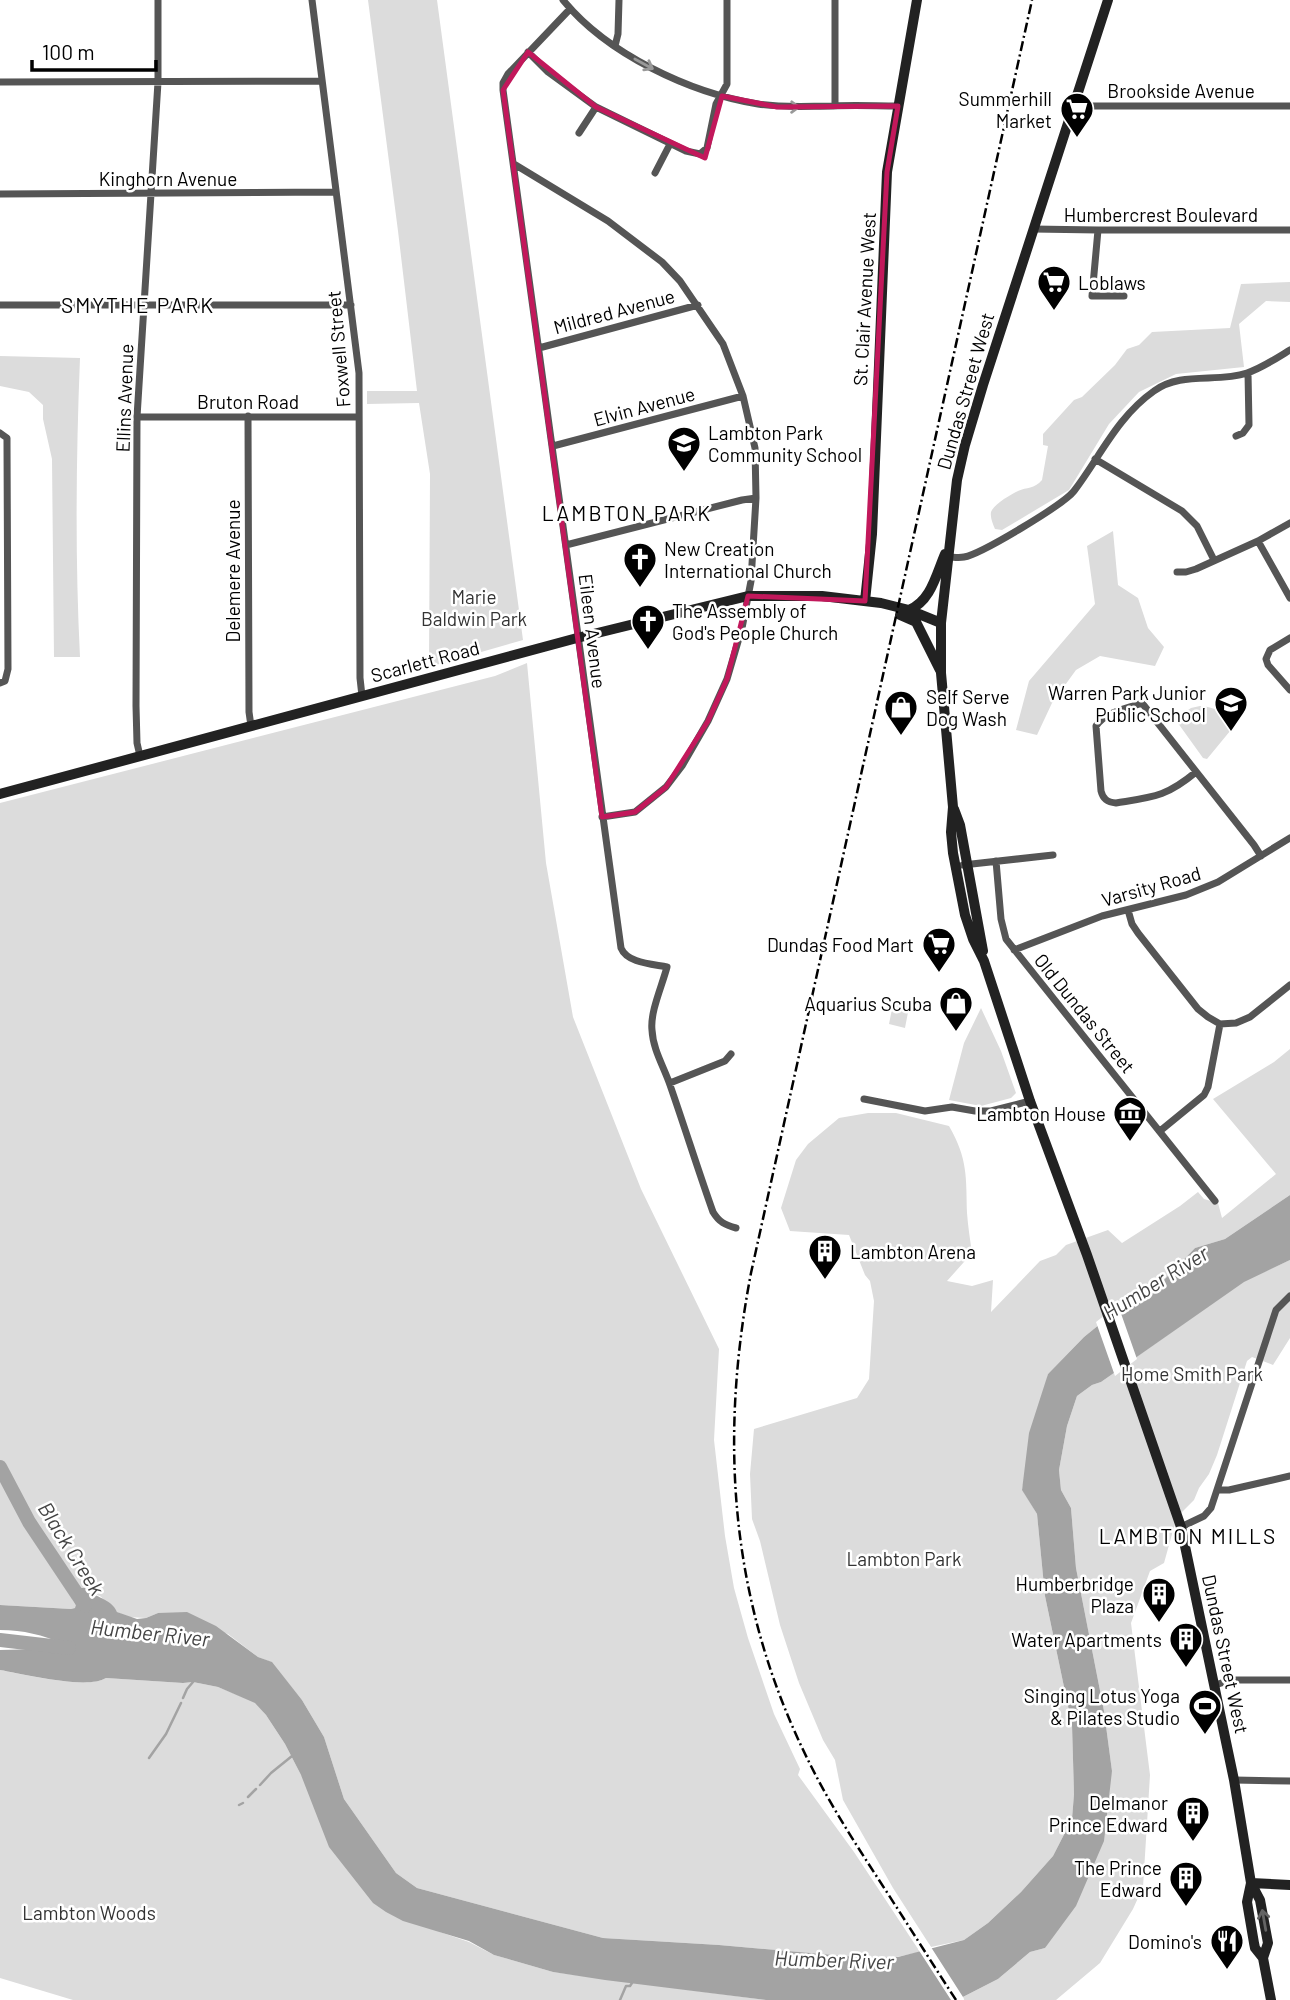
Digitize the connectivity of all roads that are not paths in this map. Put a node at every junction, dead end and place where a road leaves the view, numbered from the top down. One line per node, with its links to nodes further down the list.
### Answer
1 (158, 0): 14 (street, Ellins Avenue)
2 (312, 0): 12 (street, Foxwell Street)
3 (563, 0): 9 (street)
4 (619, 0): 10 (street)
5 (727, 0): 15 (street)
6 (835, 0): 16 (street)
7 (917, 0): 17 (main road, St. Clair Avenue West)
8 (1108, 0): 18 (main road, Dundas Street West)
9 (570, 9): 10 (street); 11 (street, Eileen Avenue)
10 (615, 46): 15 (street, one-way to 15)
11 (528, 52): 20 (street); 23 (street, Eileen Avenue)
12 (322, 80): 14 (street); 25 (street, Foxwell Street)
13 (0, 82): 14 (street)
14 (158, 82): 26 (street, Ellins Avenue)
15 (722, 96): 16 (street, one-way to 16); 22 (street)
16 (835, 106): 17 (street)
17 (898, 106): 57 (main road, St. Clair Avenue West)
18 (1072, 106): 19 (street, Brookside Avenue); 28 (main road, Dundas Street West)
19 (1290, 106)
20 (596, 107): 21 (street); 22 (street)
21 (579, 133)
22 (670, 144): 24 (street)
23 (514, 164): 35 (street); 36 (street, Eileen Avenue)
24 (655, 173)
25 (336, 192): 26 (street, Kinghorn Avenue); 32 (street, Foxwell Street)
26 (151, 193): 27 (street, Kinghorn Avenue); 34 (street, Ellins Avenue)
27 (0, 194)
28 (1033, 229): 29 (street, Humbercrest Boulevard); 50 (main road, Dundas Street West)
29 (1098, 230): 30 (street, Humbercrest Boulevard); 31 (street)
30 (1290, 230)
31 (1124, 296)
32 (351, 304): 34 (street); 42 (street, Foxwell Street)
33 (0, 305): 34 (street)
34 (145, 305): 41 (street, Ellins Avenue)
35 (698, 305): 36 (street, Mildred Avenue); 39 (street)
36 (539, 348): 45 (street, Eileen Avenue)
37 (1289, 354): 38 (street)
38 (1248, 373): 44 (street); 46 (street)
39 (743, 396): 45 (street, Elvin Avenue); 47 (street)
40 (248, 416): 41 (street, Bruton Road); 42 (street, Bruton Road); 66 (street, Delemere Avenue)
41 (137, 417): 67 (street, Ellins Avenue)
42 (359, 417): 65 (street, Foxwell Street)
43 (0, 433): 63 (street)
44 (1236, 436)
45 (553, 446): 51 (street, Eileen Avenue)
46 (1095, 459): 52 (street); 53 (street)
47 (756, 498): 51 (street); 55 (street)
48 (1290, 523): 49 (street)
49 (1258, 541): 53 (street); 56 (street)
50 (950, 542): 52 (main road, Dundas Street West); 58 (main road)
51 (566, 545): 60 (street, Eileen Avenue)
52 (948, 557): 59 (main road, Dundas Street West)
53 (1214, 560): 54 (street)
54 (1177, 572)
55 (748, 596): 57 (main road, Scarlett Road); 60 (main road, Scarlett Road); 70 (street)
56 (1290, 598)
57 (865, 601): 58 (main road, Scarlett Road); 62 (main road, Scarlett Road)
58 (909, 610): 59 (main road, Scarlett Road)
59 (941, 623): 62 (main road, Dundas Street West)
60 (577, 638): 65 (main road, Scarlett Road); 70 (street, Eileen Avenue)
61 (1290, 638): 64 (street)
62 (941, 673): 75 (main road, Dundas Street West)
63 (0, 683)
64 (1290, 690)
65 (362, 696): 66 (main road, Scarlett Road)
66 (251, 726): 67 (main road, Scarlett Road)
67 (140, 756): 69 (main road, Scarlett Road)
68 (1196, 772): 68 (street); 73 (street)
69 (0, 794)
70 (602, 817): 81 (street, Eileen Avenue)
71 (1290, 838): 73 (street, Varsity Road)
72 (1053, 855): 74 (street)
73 (1261, 856): 76 (street, Varsity Road)
74 (996, 861): 75 (street); 77 (street, Old Dundas Street)
75 (961, 866): 83 (main road, Dundas Street West)
76 (1128, 910): 77 (street, Varsity Road); 79 (street)
77 (1014, 950): 84 (street, Old Dundas Street)
78 (1290, 985): 79 (street)
79 (1220, 1024): 84 (street)
80 (731, 1054): 81 (street)
81 (670, 1083): 86 (street, Eileen Avenue)
82 (864, 1099): 83 (street)
83 (1030, 1101): 90 (main road, Dundas Street West)
84 (1160, 1131): 85 (street, Old Dundas Street)
85 (1215, 1201)
86 (736, 1228)
87 (1290, 1296): 89 (street)
88 (1290, 1476): 89 (street)
89 (1217, 1490): 90 (street)
90 (1181, 1527): 92 (main road, Dundas Street West)
91 (1290, 1680): 92 (street)
92 (1215, 1685): 93 (main road, Dundas Street West)
93 (1234, 1780): 94 (street); 95 (main road, Dundas Street West)
94 (1290, 1781)
95 (1251, 1883): 96 (main road); 97 (main road, Dundas Street West)
96 (1290, 1885)
97 (1271, 2000)

